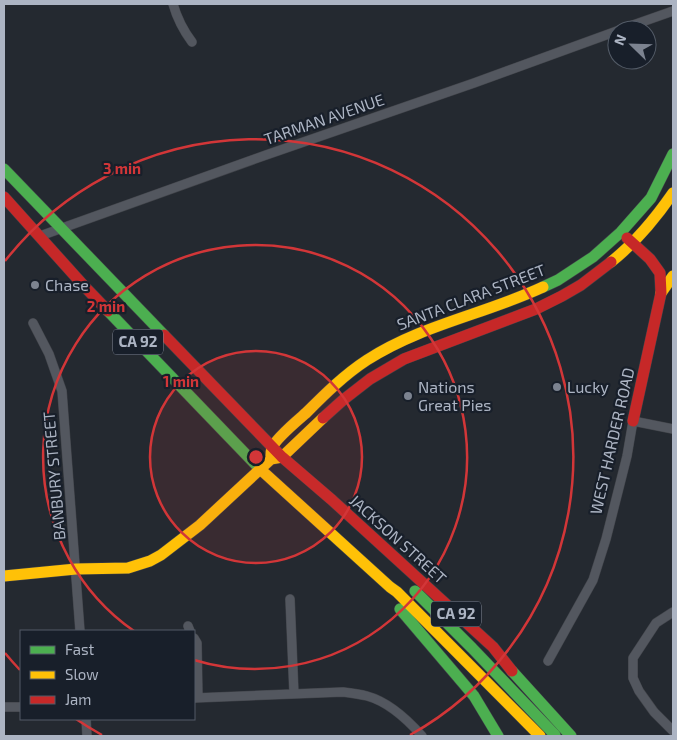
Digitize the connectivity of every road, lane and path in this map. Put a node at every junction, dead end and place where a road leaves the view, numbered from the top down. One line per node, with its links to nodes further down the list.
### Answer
1 (172, 4): 5 (street)
2 (673, 11): 3 (street, TARMAN AVENUE)
3 (647, 20)
4 (607, 34): 10 (street, TARMAN AVENUE)
5 (192, 42)
6 (673, 154): 11 (main road, SANTA CLARA STREET)
7 (4, 169): 10 (main road, CA 92)
8 (673, 193): 13 (main road, SANTA CLARA STREET)
9 (4, 197): 12 (main road, CA 92)
10 (61, 229): 12 (street, TARMAN AVENUE); 19 (main road, CA 92)
11 (621, 232): 13 (main road, WEST HARDER ROAD); 19 (main road, SANTA CLARA STREET)
12 (40, 236): 21 (main road, CA 92)
13 (632, 243): 15 (main road, WEST HARDER ROAD); 20 (main road, SANTA CLARA STREET)
14 (673, 276): 15 (main road)
15 (661, 293): 17 (main road, WEST HARDER ROAD)
16 (34, 323): 23 (street, BANBURY STREET)
17 (633, 421): 18 (street); 31 (street, WEST HARDER ROAD)
18 (673, 429)
19 (272, 447): 20 (main road, CA 92)
20 (276, 458): 21 (main road, SANTA CLARA STREET); 22 (main road); 45 (main road, JACKSON STREET / CA 92)
21 (260, 469): 23 (main road, SANTA CLARA STREET); 26 (main road, CA 92)
22 (312, 497)
23 (76, 569): 24 (main road, SANTA CLARA STREET); 29 (street, BANBURY STREET)
24 (4, 576)
25 (405, 582): 44 (main road)
26 (390, 587): 36 (main road, CA 92); 41 (main road)
27 (290, 599): 32 (street)
28 (673, 612): 38 (street)
29 (80, 630)
30 (195, 640): 33 (street)
31 (548, 661)
32 (294, 694): 33 (street); 40 (street)
33 (196, 698)
34 (20, 707): 35 (street)
35 (4, 708)
36 (523, 718): 42 (main road); 43 (main road, CA 92)
37 (86, 720): 39 (street)
38 (673, 731)
39 (87, 736)
40 (422, 736)
41 (498, 736)
42 (532, 736)
43 (540, 736)
44 (556, 736)
45 (571, 736)

